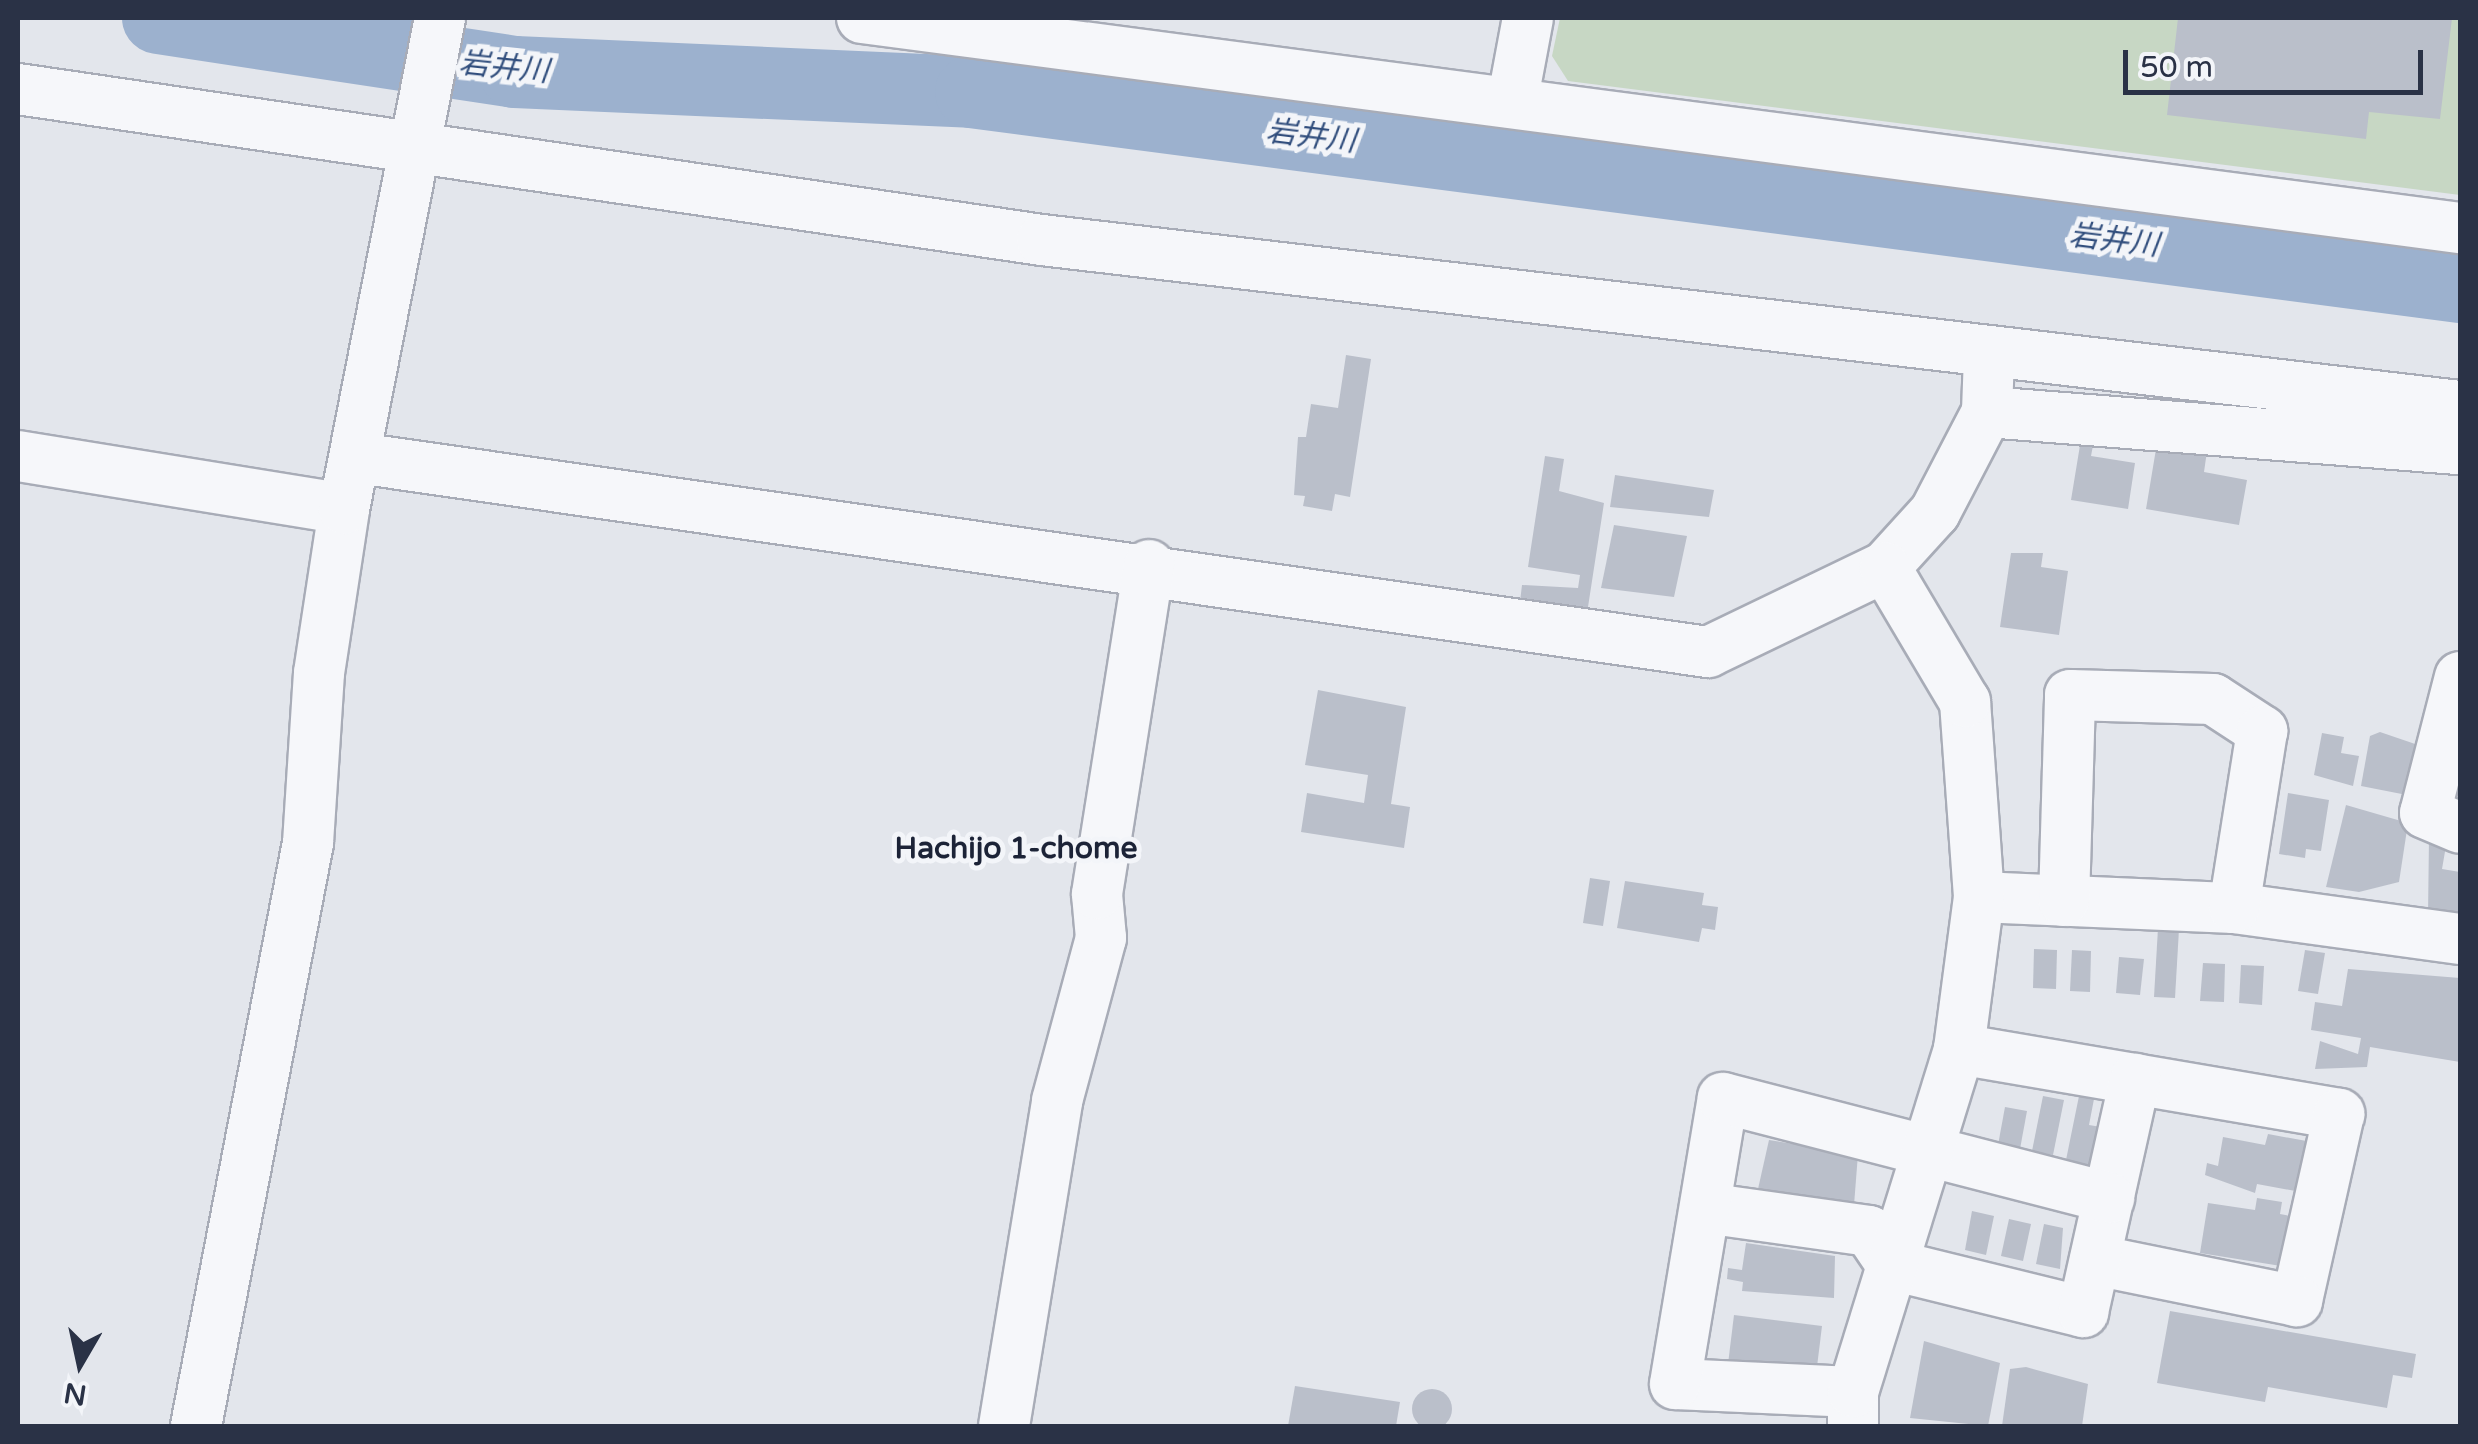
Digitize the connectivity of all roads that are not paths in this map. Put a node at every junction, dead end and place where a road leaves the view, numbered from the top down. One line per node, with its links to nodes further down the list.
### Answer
1 (440, 18): 6 (street)
2 (862, 18): 5 (street)
3 (1528, 18): 5 (street)
4 (18, 89): 6 (street)
5 (1513, 98): 7 (street)
6 (419, 132): 8 (street); 13 (street)
7 (2460, 228)
8 (1989, 356): 9 (street); 10 (street)
9 (2460, 406)
10 (1987, 412): 11 (street); 16 (street)
11 (2460, 449)
12 (18, 456): 14 (street)
13 (358, 458): 14 (street); 15 (street)
14 (344, 508): 31 (street)
15 (1149, 565): 16 (street); 32 (street)
16 (1885, 566): 19 (street)
17 (2460, 676): 18 (street)
18 (2460, 828)
19 (1980, 897): 20 (street); 23 (street)
20 (2064, 901): 21 (street); 21 (street)
21 (2234, 908): 22 (street)
22 (2460, 939)
23 (1959, 1050): 24 (street); 25 (street)
24 (2135, 1079): 26 (street); 28 (street)
25 (1928, 1148): 26 (street); 27 (street); 29 (street)
26 (2109, 1198): 28 (street)
27 (1705, 1208): 29 (street); 30 (street)
28 (2095, 1260): 29 (street)
29 (1892, 1264): 30 (street)
30 (1853, 1409)
31 (196, 1426)
32 (1004, 1426)

